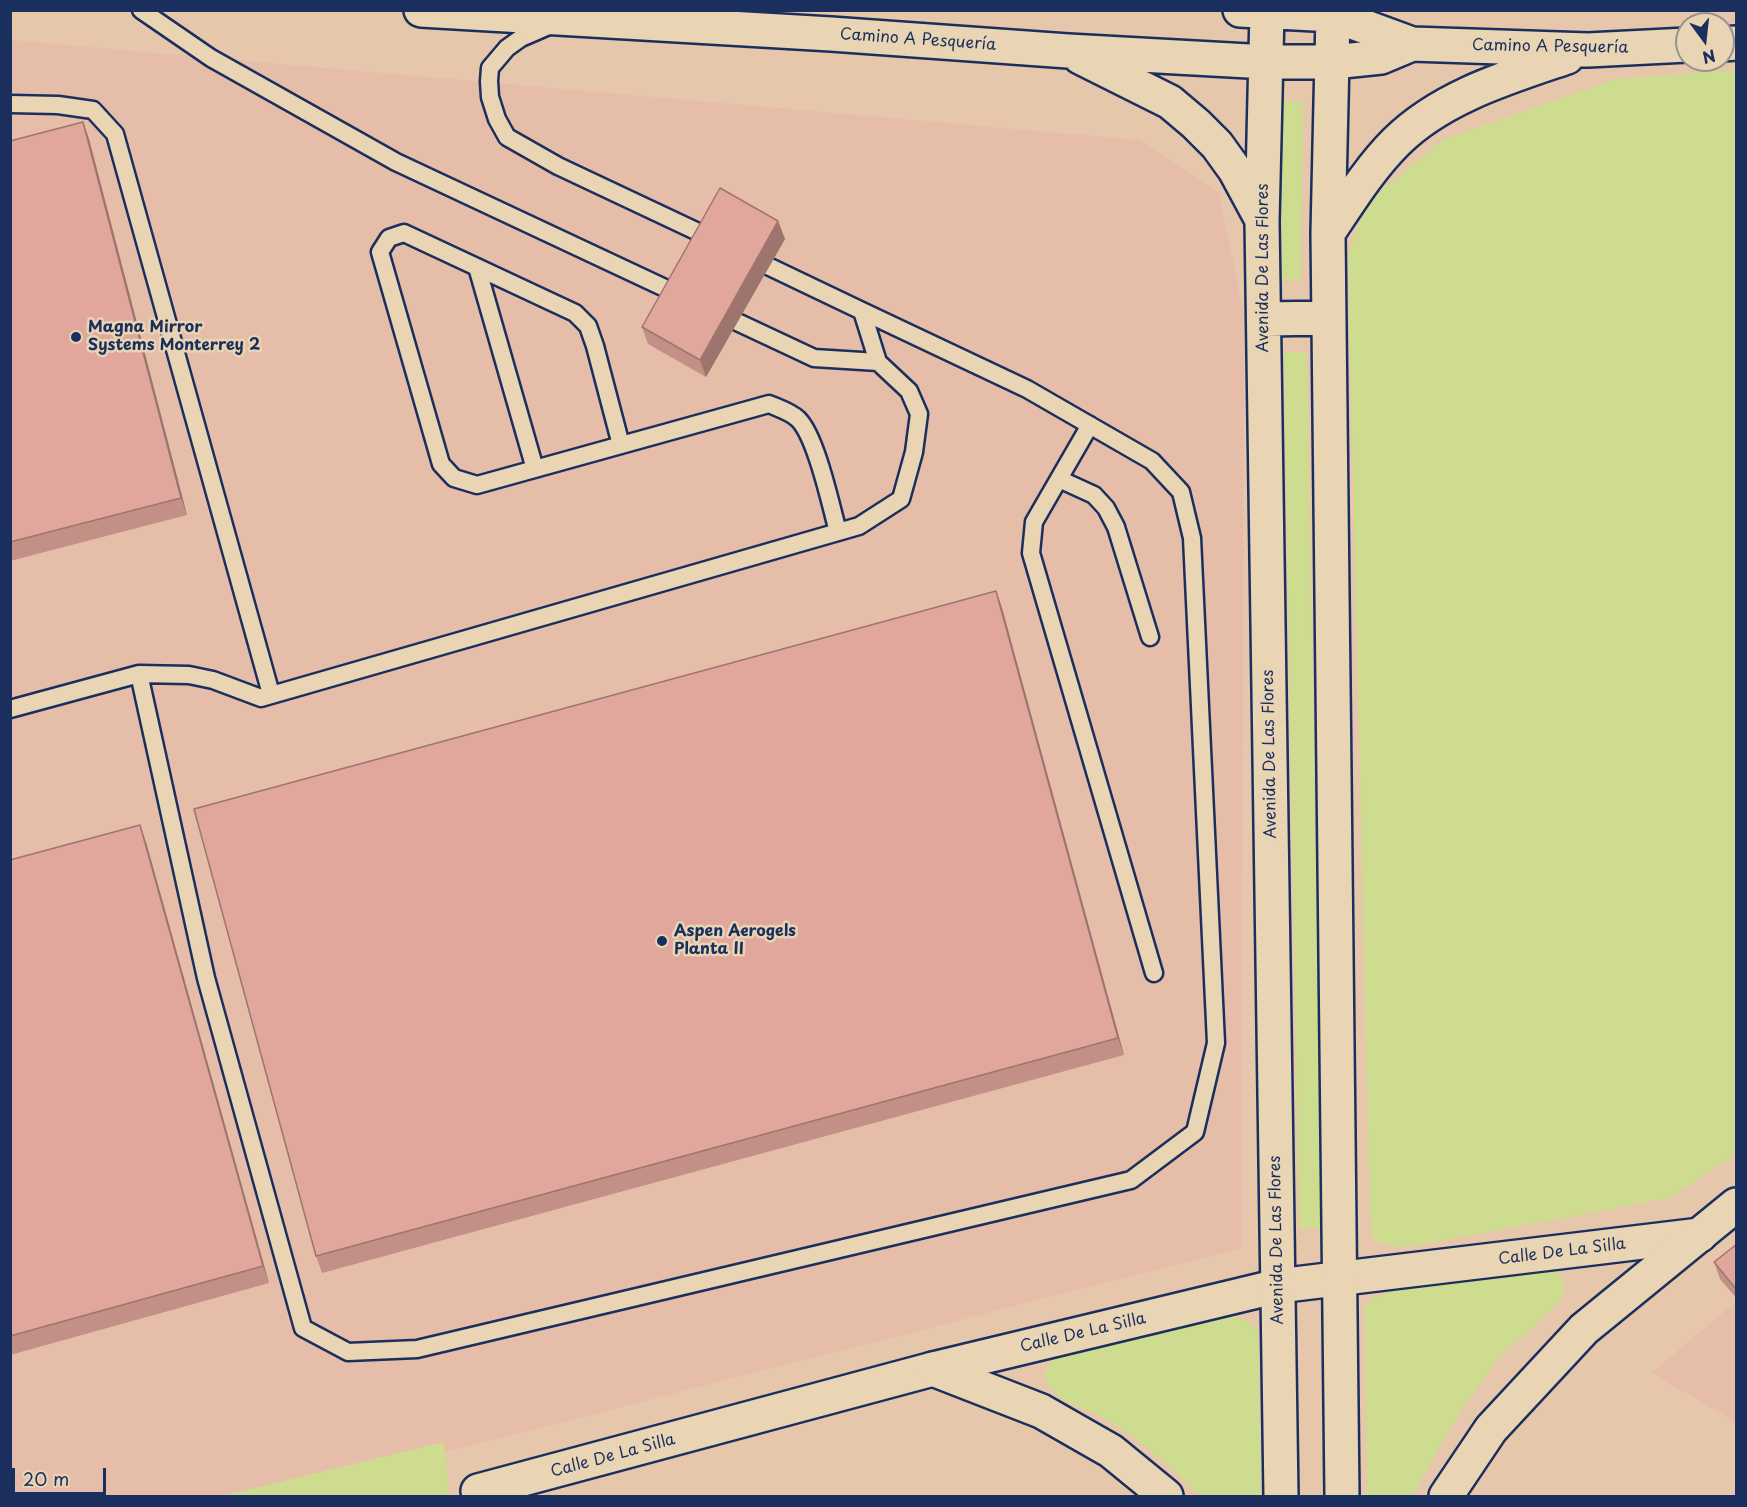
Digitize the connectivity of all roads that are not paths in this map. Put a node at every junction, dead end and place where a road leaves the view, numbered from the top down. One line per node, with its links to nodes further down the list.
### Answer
1 (141, 10): 23 (lane)
2 (421, 10): 7 (street, Camino A Pesquería)
3 (700, 10): 8 (street)
4 (805, 10): 9 (street)
5 (1258, 11): 6 (street, Camino A Pesquería); 14 (street, Avenida De Las Flores)
6 (1333, 15): 10 (street, Camino A Pesquería); 15 (street)
7 (569, 19): 8 (street, Camino A Pesquería); 20 (lane)
8 (624, 22): 9 (street, Camino A Pesquería)
9 (916, 40): 13 (street, Camino A Pesquería)
10 (1412, 44): 12 (street, Camino A Pesquería); 15 (street, Camino A Pesquería)
11 (1675, 46): 12 (street, Camino A Pesquería)
12 (1588, 50): 18 (street)
13 (1068, 51): 14 (street, Camino A Pesquería); 17 (street)
14 (1266, 62): 15 (street, Camino A Pesquería); 17 (street, Avenida De Las Flores)
15 (1333, 62): 18 (street)
16 (10, 104): 31 (lane)
17 (1262, 221): 22 (street, Avenida De Las Flores)
18 (1328, 234): 21 (street)
19 (477, 267): 25 (lane); 26 (lane); 26 (lane)
20 (862, 311): 23 (lane); 24 (lane)
21 (1329, 318): 22 (street); 36 (street)
22 (1264, 319): 37 (street, Avenida De Las Flores)
23 (878, 362): 28 (lane)
24 (1090, 425): 27 (lane); 30 (lane)
25 (621, 445): 26 (lane); 28 (lane)
26 (535, 469)
27 (1059, 479): 29 (lane); 33 (lane)
28 (838, 532): 31 (lane)
29 (1150, 637)
30 (139, 674): 31 (lane); 32 (lane)
31 (271, 694)
32 (10, 709)
33 (1154, 974)
34 (1737, 1205): 35 (street)
35 (1700, 1235): 36 (street, Calle De La Silla); 44 (street)
36 (1338, 1279): 37 (street, Calle De La Silla); 43 (street)
37 (1278, 1286): 38 (street, Calle De La Silla); 42 (street, Avenida De Las Flores)
38 (933, 1369): 39 (street, Calle De La Silla); 41 (street)
39 (560, 1483): 40 (street, Calle De La Silla)
40 (478, 1491)
41 (1166, 1497)
42 (1281, 1497)
43 (1342, 1497)
44 (1446, 1497)

